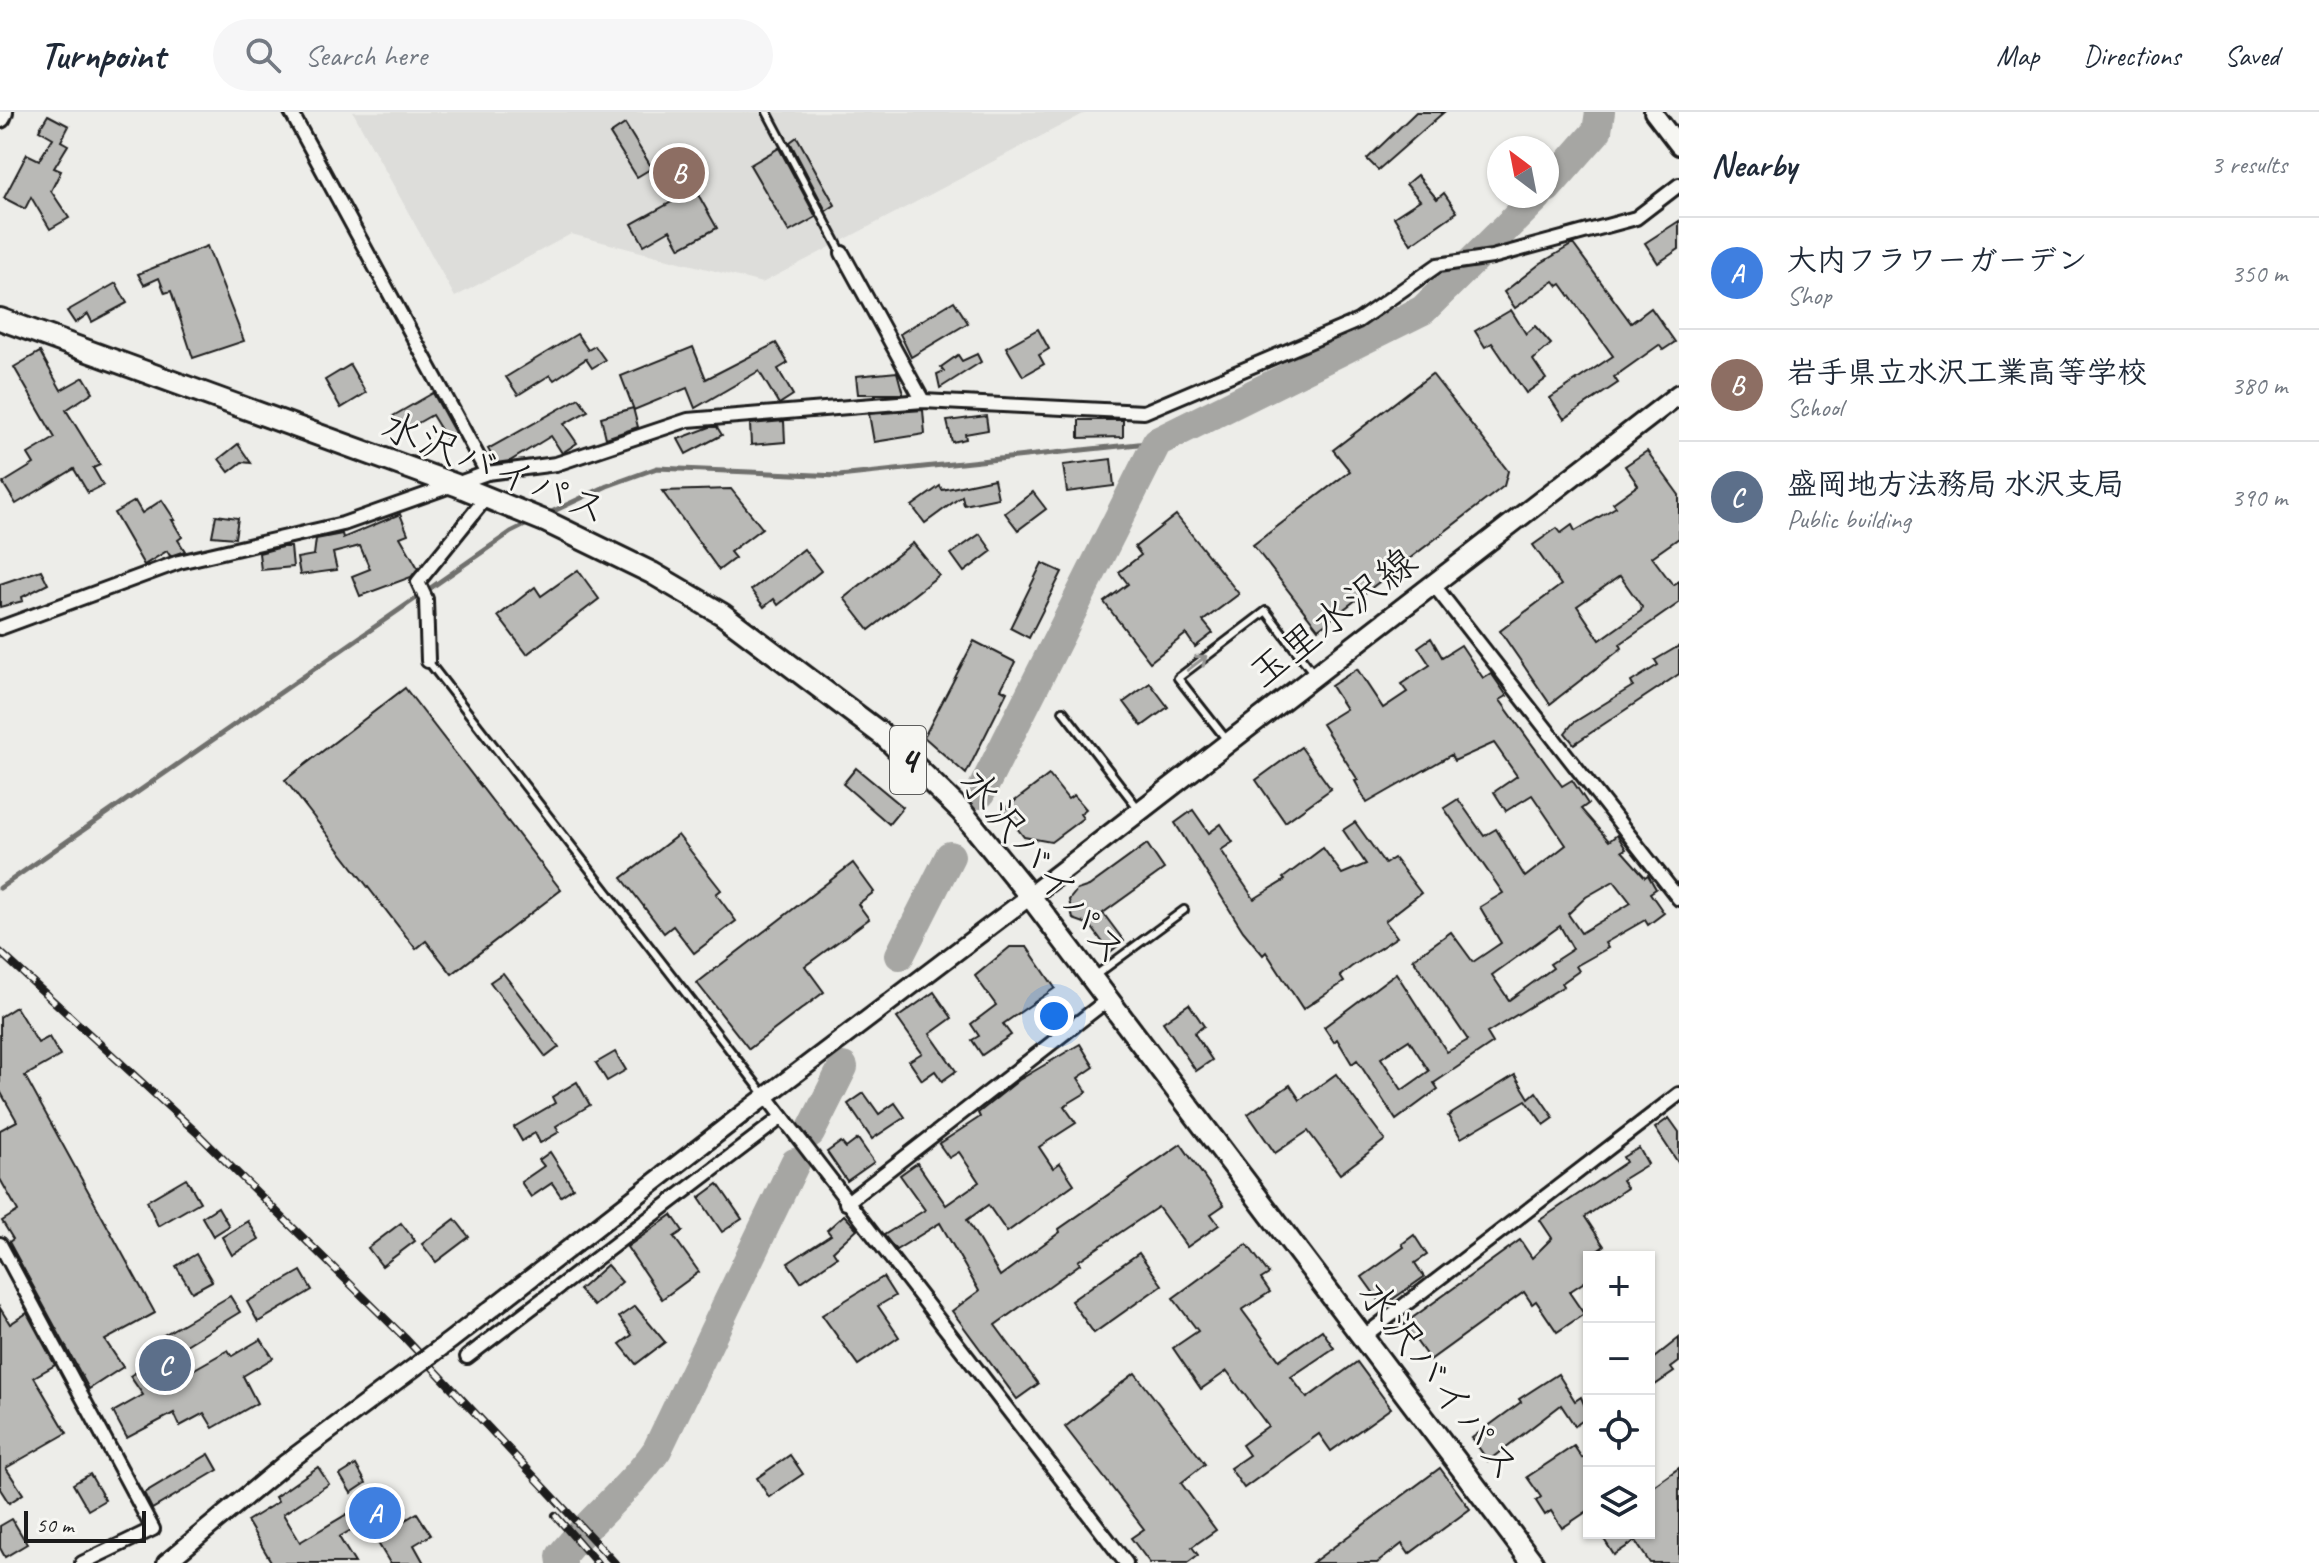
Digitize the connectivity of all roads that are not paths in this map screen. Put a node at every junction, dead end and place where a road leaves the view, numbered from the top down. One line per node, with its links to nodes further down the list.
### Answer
1 (291, 112): 10 (street)
2 (767, 112): 6 (lane)
3 (1653, 112): 4 (street)
4 (1679, 146)
5 (1679, 185): 9 (street)
6 (842, 253): 9 (street)
7 (0, 319): 11 (highway, 水沢バイパス / 4)
8 (1679, 394): 13 (main road, 玉里水沢線)
9 (923, 401): 10 (street)
10 (487, 473): 11 (street)
11 (456, 485): 12 (highway, 水沢バイパス / 4); 14 (street)
12 (485, 499): 15 (street); 20 (highway, 水沢バイパス / 4)
13 (1433, 584): 16 (main road, 玉里水沢線); 21 (street)
14 (0, 628)
15 (428, 661): 26 (lane)
16 (1315, 675): 18 (main road, 玉里水沢線); 18 (lane, one-way to 16)
17 (1063, 711): 19 (lane)
18 (1228, 742): 19 (main road, 玉里水沢線)
19 (1140, 810): 20 (main road, 玉里水沢線)
20 (1030, 896): 23 (highway, 水沢バイパス / 4); 26 (street)
21 (1679, 899)
22 (1184, 910): 23 (lane)
23 (1090, 980): 24 (highway, 水沢バイパス / 4)
24 (1106, 1001): 28 (street); 30 (highway, 水沢バイパス / 4)
25 (1679, 1094): 30 (street)
26 (767, 1097): 27 (street); 32 (street, bridge)
27 (782, 1117): 28 (street); 31 (street)
28 (846, 1203): 34 (street)
29 (0, 1244): 33 (street)
30 (1363, 1337): 35 (highway, 水沢バイパス / 4)
31 (467, 1357)
32 (174, 1562)
33 (82, 1563)
34 (1126, 1563)
35 (1533, 1563)

